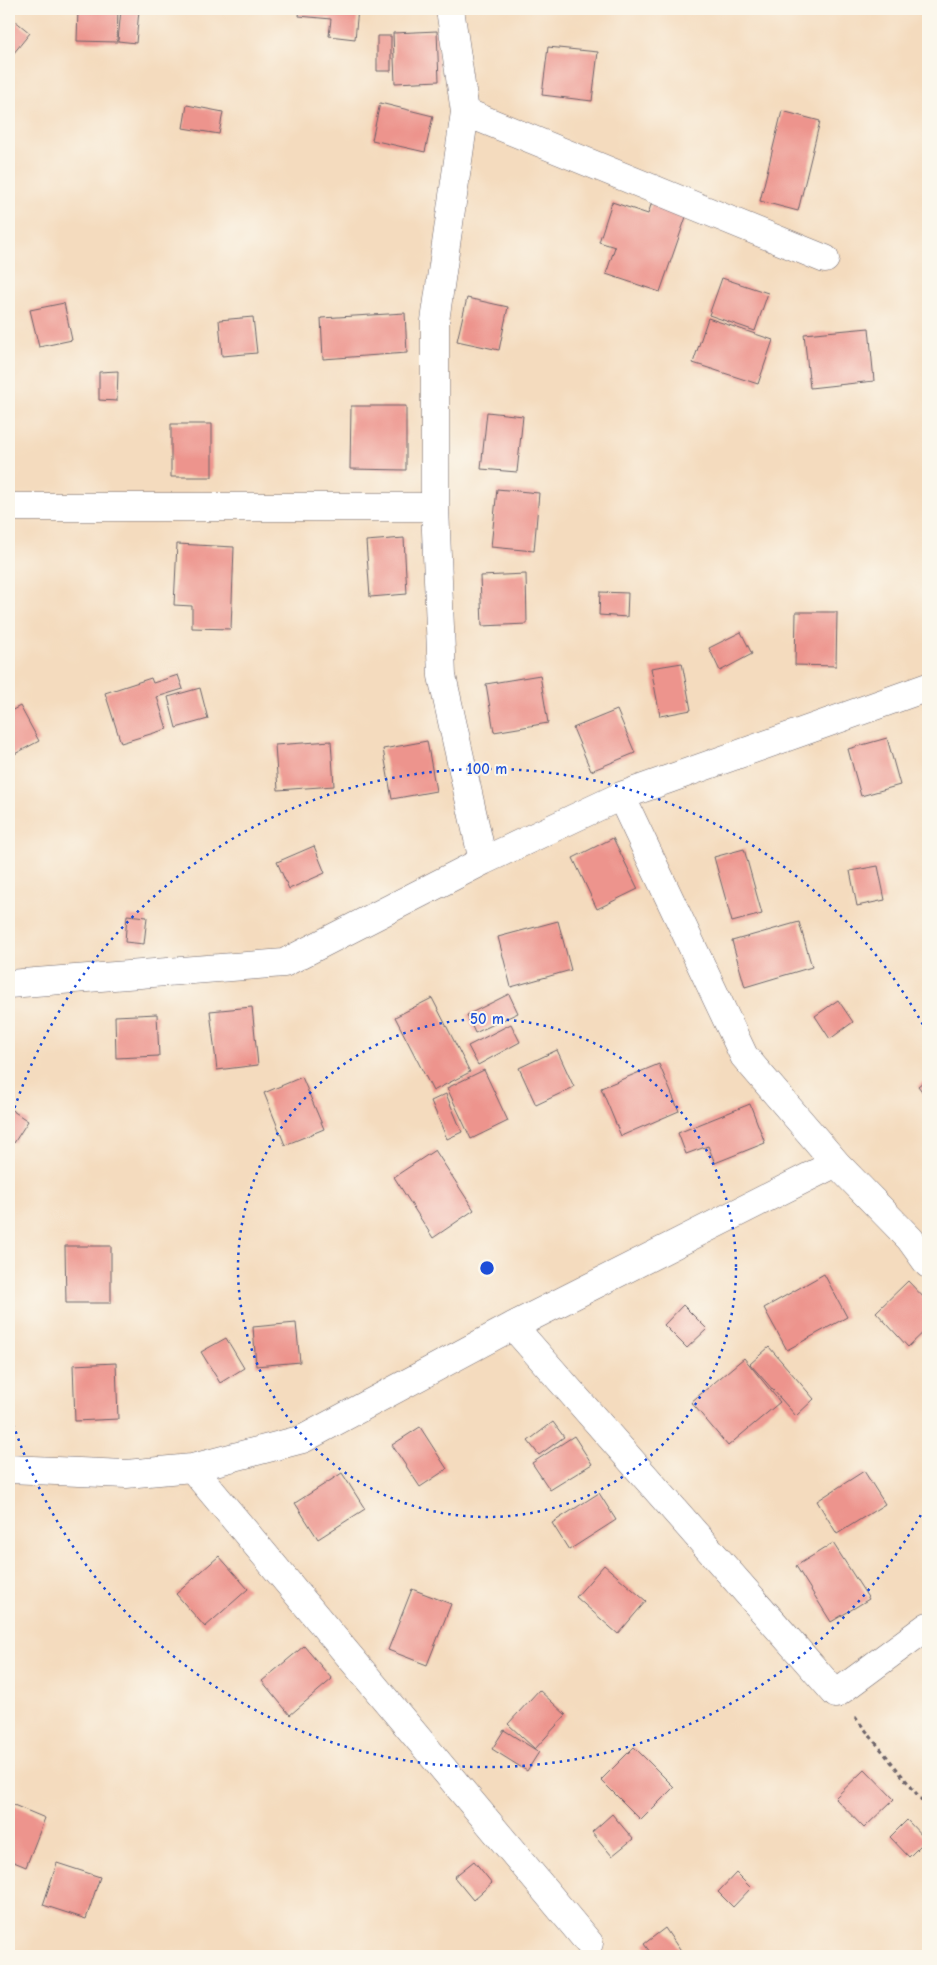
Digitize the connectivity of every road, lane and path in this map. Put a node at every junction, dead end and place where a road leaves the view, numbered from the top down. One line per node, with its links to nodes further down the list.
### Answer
1 (450, 9): 2 (street)
2 (465, 112): 3 (street); 5 (street)
3 (825, 259)
4 (9, 507): 5 (street)
5 (434, 507): 8 (street)
6 (928, 687): 7 (street)
7 (621, 796): 8 (street); 10 (street)
8 (483, 861): 9 (street)
9 (9, 984)
10 (836, 1163): 11 (street); 13 (street)
11 (919, 1236): 12 (street)
12 (928, 1264)
13 (513, 1326): 14 (street); 17 (street)
14 (192, 1468): 15 (street); 19 (street)
15 (9, 1469)
16 (928, 1626): 17 (street)
17 (836, 1694): 18 (path)
18 (928, 1808)
19 (589, 1943)

